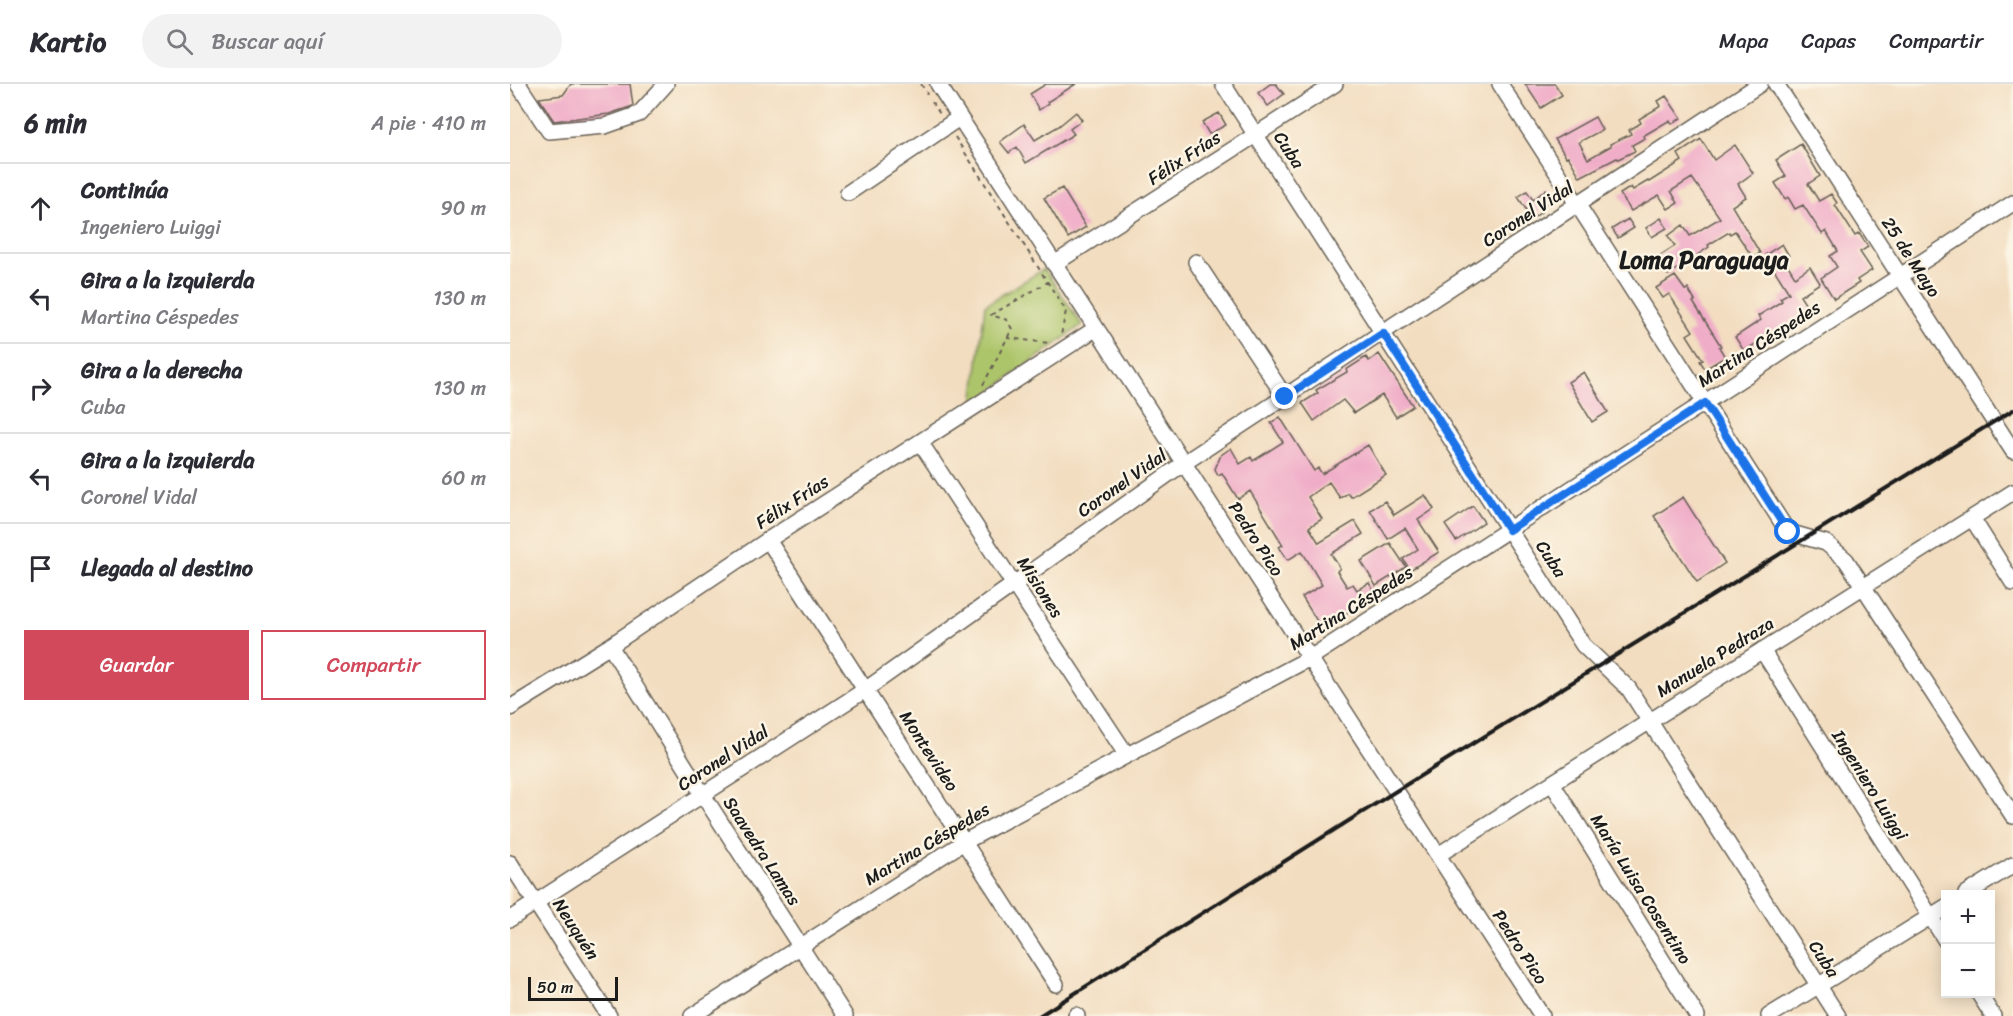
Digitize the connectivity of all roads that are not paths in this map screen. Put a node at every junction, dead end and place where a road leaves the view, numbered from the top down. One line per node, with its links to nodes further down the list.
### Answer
1 (518, 84): 2 (street)
2 (666, 84)
3 (938, 84): 9 (street, Pedro Pico)
4 (1223, 84): 10 (street, Cuba)
5 (1335, 84): 10 (street, Félix Frías)
6 (1500, 84): 13 (street)
7 (1760, 84): 13 (street, Coronel Vidal)
8 (1776, 84): 16 (street, 25 de Mayo)
9 (953, 122): 11 (street); 15 (street, Pedro Pico)
10 (1256, 135): 15 (street, Félix Frías); 18 (street, Cuba)
11 (848, 193)
12 (2013, 203): 16 (street, Martina Céspedes)
13 (1577, 205): 18 (street, Coronel Vidal); 20 (street)
14 (1196, 262): 19 (street)
15 (1054, 264): 17 (street, Pedro Pico)
16 (1900, 276): 20 (street, Martina Céspedes); 22 (street, 25 de Mayo)
17 (1095, 329): 21 (street, Félix Frías); 23 (street, Pedro Pico)
18 (1383, 333): 19 (street, Coronel Vidal); 26 (street, Cuba)
19 (1285, 397): 23 (street, Coronel Vidal)
20 (1705, 403): 26 (street, Martina Céspedes); 30 (street)
21 (920, 442): 27 (street, Félix Frías); 28 (street, Misiones)
22 (2013, 451)
23 (1184, 463): 28 (street, Coronel Vidal); 33 (street, Pedro Pico)
24 (2013, 492): 25 (street, Manuela Pedraza)
25 (1972, 518): 29 (street); 30 (street, Manuela Pedraza)
26 (1509, 530): 33 (street, Martina Céspedes); 36 (street, Cuba)
27 (768, 540): 31 (street, Félix Frías); 34 (street, Montevideo)
28 (1014, 584): 34 (street, Coronel Vidal); 37 (street, Misiones)
29 (2013, 584)
30 (1864, 585): 32 (street, Manuela Pedraza); 40 (street)
31 (610, 646): 35 (street, Félix Frías); 39 (street, Saavedra Lamas)
32 (1762, 650): 36 (street, Manuela Pedraza); 48 (street, Ingeniero Luiggi)
33 (1310, 658): 37 (street, Martina Céspedes); 42 (street, Pedro Pico)
34 (865, 690): 39 (street, Coronel Vidal); 41 (street, Montevideo)
35 (510, 708)
36 (1649, 722): 38 (street, Manuela Pedraza); 53 (street, Cuba)
37 (1126, 754): 41 (street, Martina Céspedes)
38 (1552, 783): 42 (street, Manuela Pedraza); 59 (street, María Luisa Cosentino)
39 (703, 795): 46 (street, Coronel Vidal); 51 (street, Saavedra Lamas)
40 (2013, 816)
41 (964, 842): 51 (street, Martina Céspedes); 52 (street, Montevideo)
42 (1438, 855): 58 (street, Pedro Pico)
43 (510, 863): 46 (street, Neuquén)
44 (2013, 865): 45 (street)
45 (1972, 890)
46 (536, 903): 49 (street, Coronel Vidal); 55 (street, Neuquén)
47 (1941, 911): 48 (street)
48 (1930, 917): 50 (street, Ingeniero Luiggi); 53 (street)
49 (510, 919)
50 (1941, 934)
51 (800, 947): 56 (street, Martina Céspedes); 57 (street, Saavedra Lamas)
52 (1056, 984)
53 (1818, 986): 60 (street); 61 (street, Cuba)
54 (1982, 998): 62 (street)
55 (609, 1016)
56 (692, 1016)
57 (845, 1016)
58 (1542, 1016)
59 (1697, 1016)
60 (1769, 1016)
61 (1838, 1016)
62 (1993, 1016)

